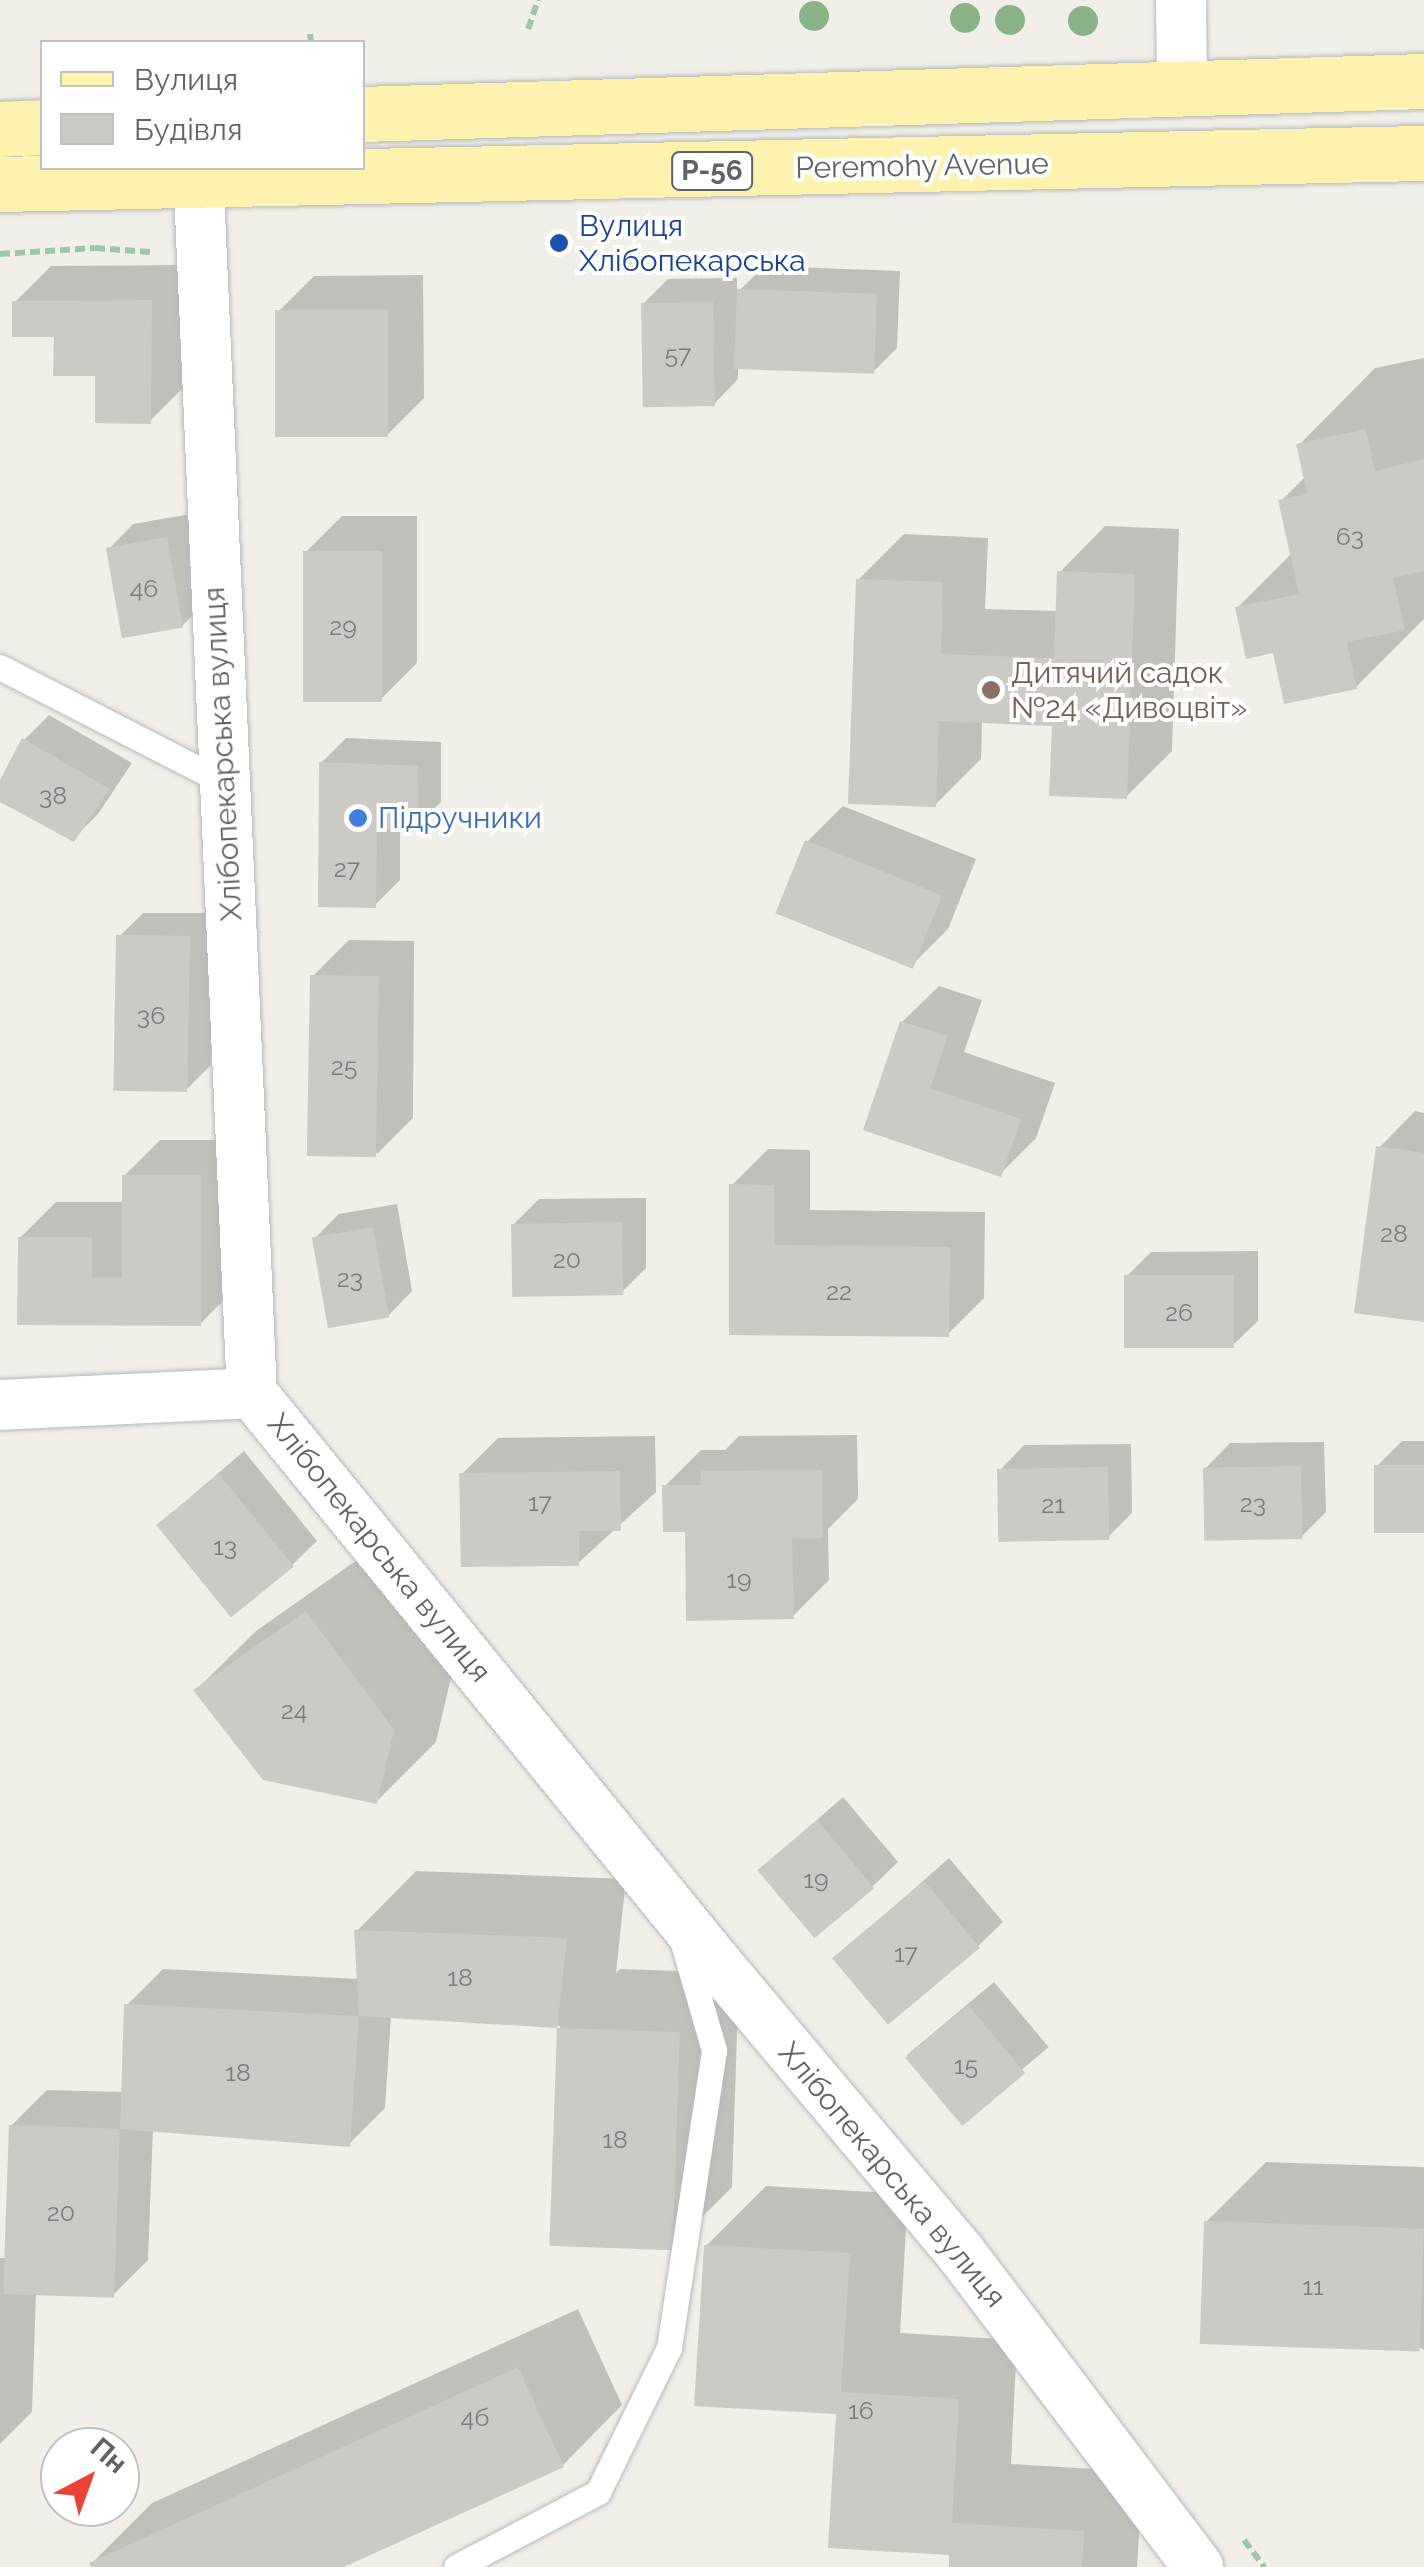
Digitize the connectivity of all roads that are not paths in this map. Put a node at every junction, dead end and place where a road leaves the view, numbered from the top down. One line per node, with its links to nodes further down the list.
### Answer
1 (1180, 0): 3 (street)
2 (1424, 81): 3 (main road, Р-56)
3 (1182, 87): 4 (main road, Р-56)
4 (365, 114)
5 (40, 128): 6 (main road)
6 (0, 129)
7 (1424, 153): 8 (main road, Peremohy Avenue / Р-56)
8 (198, 174): 9 (main road, Peremohy Avenue / Р-56); 11 (street, Хлібопекарська вулиця)
9 (0, 184)
10 (0, 667): 11 (lane)
11 (224, 782): 12 (street, Хлібопекарська вулиця)
12 (252, 1394): 13 (street); 14 (street, Хлібопекарська вулиця)
13 (0, 1405)
14 (672, 1906): 15 (lane); 16 (street, Хлібопекарська вулиця)
15 (456, 2567)
16 (1198, 2567)

